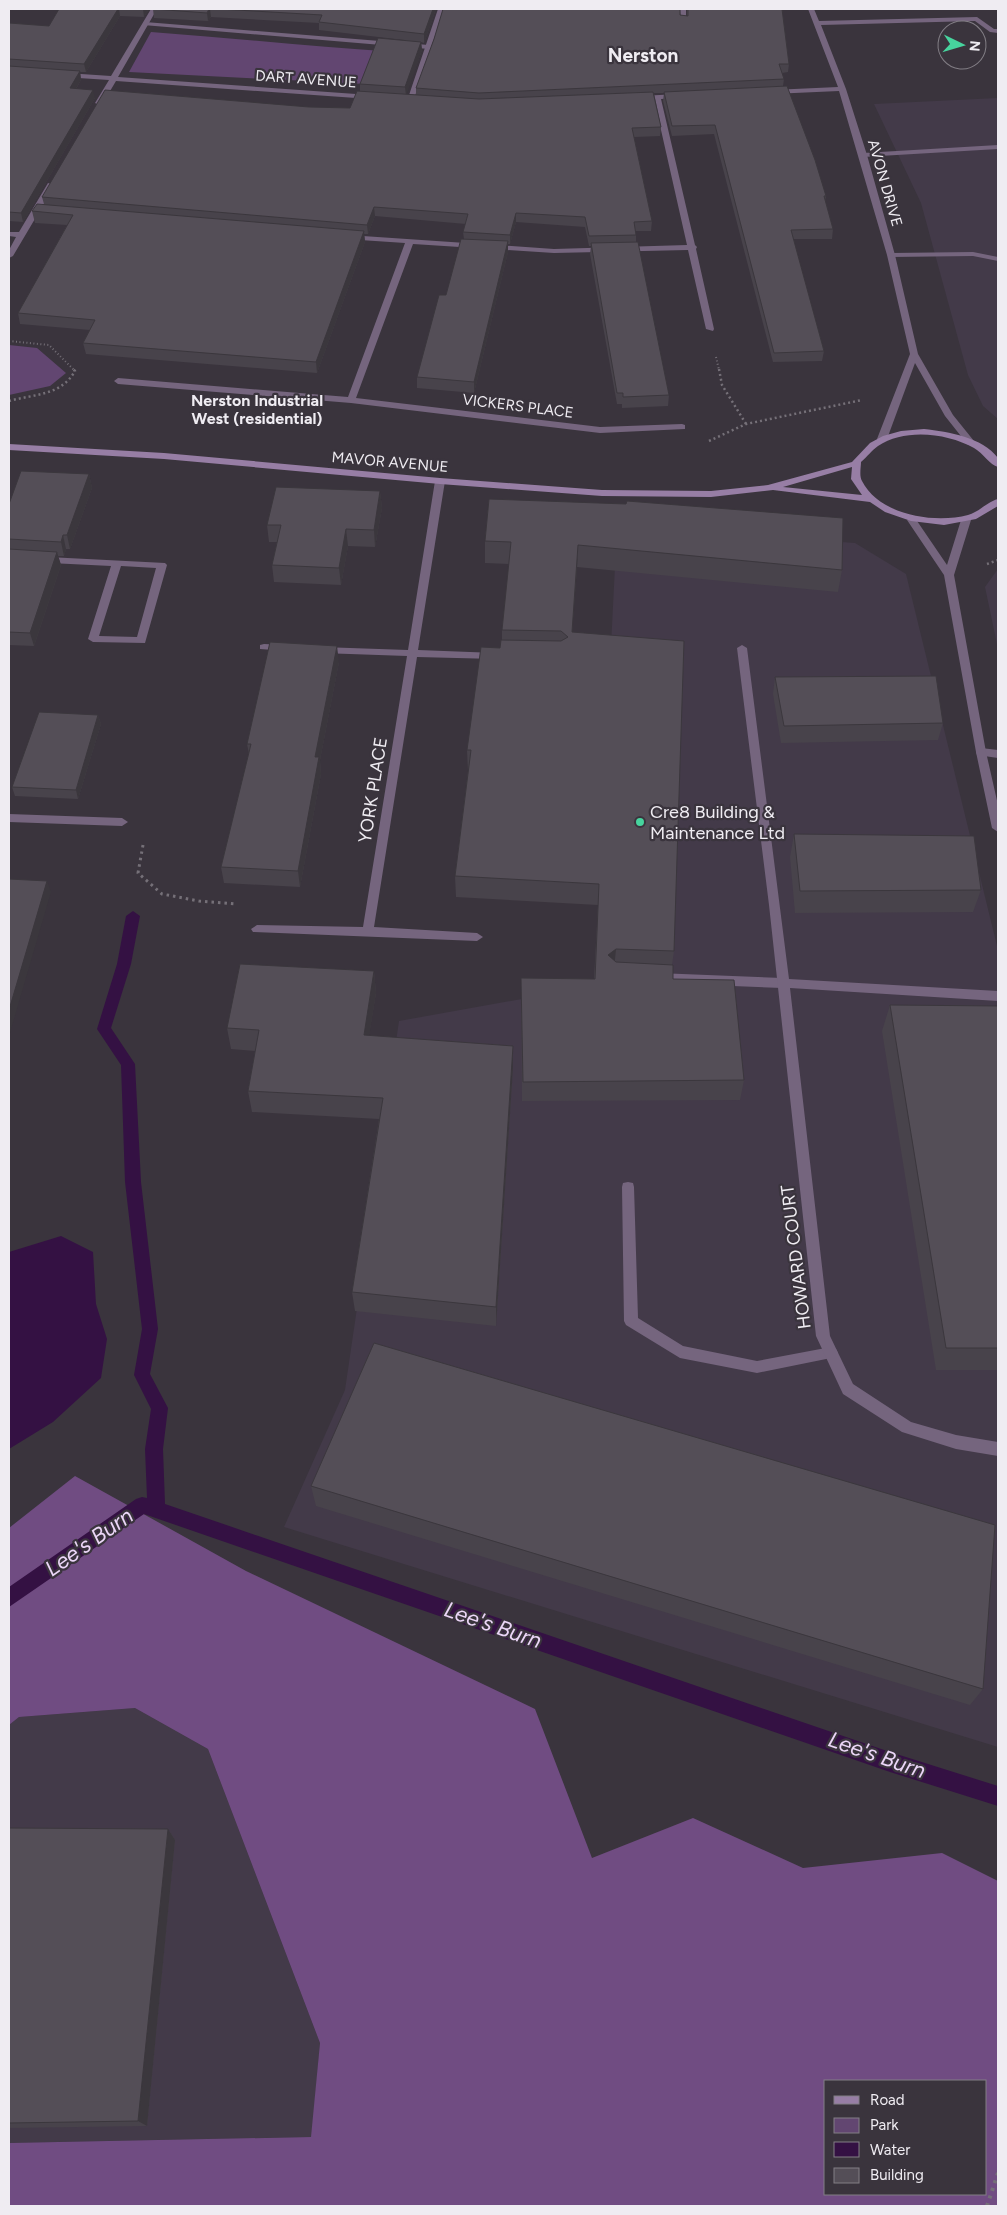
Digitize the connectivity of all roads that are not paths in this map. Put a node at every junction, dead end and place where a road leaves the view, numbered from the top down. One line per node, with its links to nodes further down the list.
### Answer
1 (154, 9): 9 (street)
2 (441, 9): 11 (street)
3 (683, 9): 7 (street)
4 (811, 9): 8 (street, AVON DRIVE)
5 (966, 9): 6 (street)
6 (977, 19): 8 (street); 10 (street)
7 (684, 22)
8 (816, 23): 14 (street, AVON DRIVE)
9 (145, 24): 11 (street); 13 (street)
10 (998, 32)
11 (429, 47): 20 (street)
12 (56, 75): 13 (street, DART AVENUE)
13 (114, 79): 17 (street, DART AVENUE); 23 (street)
14 (842, 88): 15 (street); 25 (street, AVON DRIVE)
15 (764, 92)
16 (686, 96): 18 (street)
17 (380, 97)
18 (657, 98): 21 (street); 33 (street)
19 (400, 99): 20 (street)
20 (410, 99): 22 (street)
21 (627, 99)
22 (420, 100)
23 (94, 112)
24 (998, 147): 25 (street)
25 (863, 155): 34 (street, AVON DRIVE)
26 (55, 178): 27 (street)
27 (36, 210): 28 (street); 30 (street)
28 (46, 211)
29 (9, 234): 30 (street)
30 (22, 235): 35 (street)
31 (341, 236): 32 (street)
32 (410, 242): 33 (street); 40 (street)
33 (693, 247): 37 (street)
34 (891, 255): 36 (street); 38 (street, AVON DRIVE)
35 (9, 256)
36 (998, 259)
37 (710, 329)
38 (914, 354): 42 (street); 43 (street, AVON DRIVE)
39 (118, 381): 40 (street, VICKERS PLACE)
40 (351, 400): 41 (street, VICKERS PLACE)
41 (682, 427)
42 (882, 439): 43 (street); 45 (street)
43 (971, 443): 46 (street)
44 (9, 447): 47 (street, MAVOR AVENUE)
45 (856, 462): 48 (street, MAVOR AVENUE); 49 (street)
46 (998, 462)
47 (440, 481): 48 (street, MAVOR AVENUE); 61 (street, YORK PLACE)
48 (769, 488): 49 (street, MAVOR AVENUE)
49 (870, 499): 52 (street)
50 (998, 502): 51 (street)
51 (994, 511): 53 (street)
52 (912, 520): 53 (street); 56 (street)
53 (966, 520): 56 (street)
54 (9, 558): 55 (street)
55 (116, 562): 55 (street)
56 (949, 575): 63 (street)
57 (264, 647): 59 (street)
58 (742, 648): 72 (street, HOWARD COURT)
59 (294, 649)
60 (313, 650): 61 (street)
61 (412, 654): 62 (street); 69 (street, YORK PLACE)
62 (511, 657)
63 (982, 752): 64 (street); 67 (street)
64 (998, 754)
65 (9, 818): 66 (street)
66 (122, 822)
67 (998, 828)
68 (257, 928): 69 (street)
69 (368, 931): 70 (street)
70 (477, 937)
71 (643, 977): 72 (street)
72 (782, 983): 73 (street); 75 (street, HOWARD COURT)
73 (998, 996)
74 (628, 1187): 75 (street)
75 (831, 1353): 76 (street, HOWARD COURT)
76 (998, 1449)

